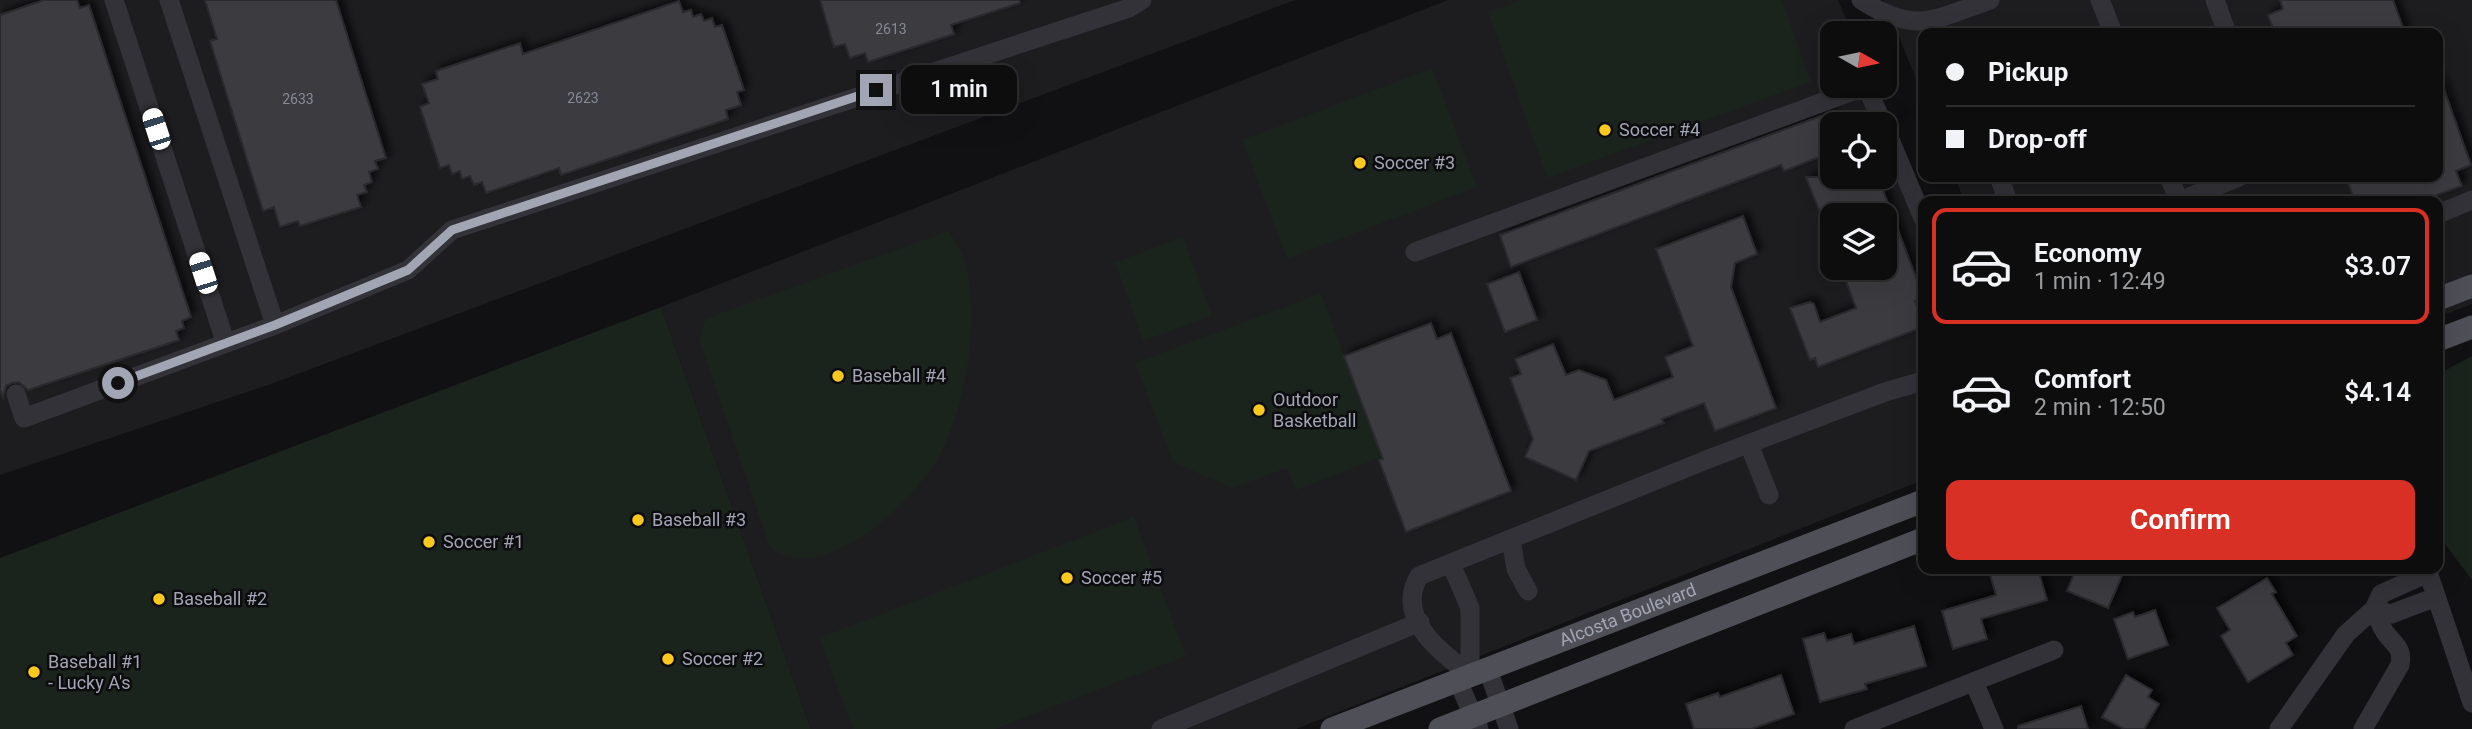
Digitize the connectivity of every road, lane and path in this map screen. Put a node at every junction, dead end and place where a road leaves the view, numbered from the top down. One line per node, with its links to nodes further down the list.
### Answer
1 (114, 0): 24 (street)
2 (169, 0): 21 (street)
3 (1142, 0): 21 (street)
4 (1861, 0): 8 (street)
5 (1990, 0): 8 (street)
6 (2100, 0): 9 (street)
7 (2215, 0): 10 (street)
8 (1942, 26)
9 (2111, 28)
10 (2225, 28)
11 (1878, 112): 18 (street)
12 (1897, 157): 16 (street)
13 (2226, 182): 14 (street)
14 (2192, 196)
15 (2472, 200): 17 (street)
16 (1918, 206)
17 (2443, 212)
18 (1415, 252)
19 (2472, 286): 20 (main road)
20 (2443, 297)
21 (275, 325): 24 (street)
22 (2472, 327): 23 (main road)
23 (2443, 338)
24 (225, 341): 26 (street)
25 (1918, 382): 27 (street)
26 (16, 394)
27 (1749, 444): 28 (street); 30 (street)
28 (1769, 495)
29 (1918, 503): 40 (main road, Alcosta Boulevard)
30 (1511, 540): 32 (street); 35 (street)
31 (1918, 541): 43 (main road)
32 (1451, 564): 38 (street); 40 (street)
33 (2421, 574): 37 (street)
34 (2428, 574): 36 (street)
35 (1528, 591)
36 (2436, 597): 37 (street); 42 (street)
37 (2374, 609): 51 (street); 52 (street)
38 (1420, 621): 40 (street); 45 (street)
39 (2054, 650): 41 (street)
40 (1471, 673): 43 (street); 44 (street); 46 (main road, Alcosta Boulevard)
41 (1974, 682): 49 (street); 50 (street)
42 (2472, 703)
43 (1501, 706): 44 (main road); 48 (street)
44 (1477, 723): 47 (main road)
45 (1161, 729)
46 (1332, 729)
47 (1440, 729)
48 (1509, 729)
49 (1854, 729)
50 (1994, 729)
51 (2279, 729)
52 (2363, 729)

